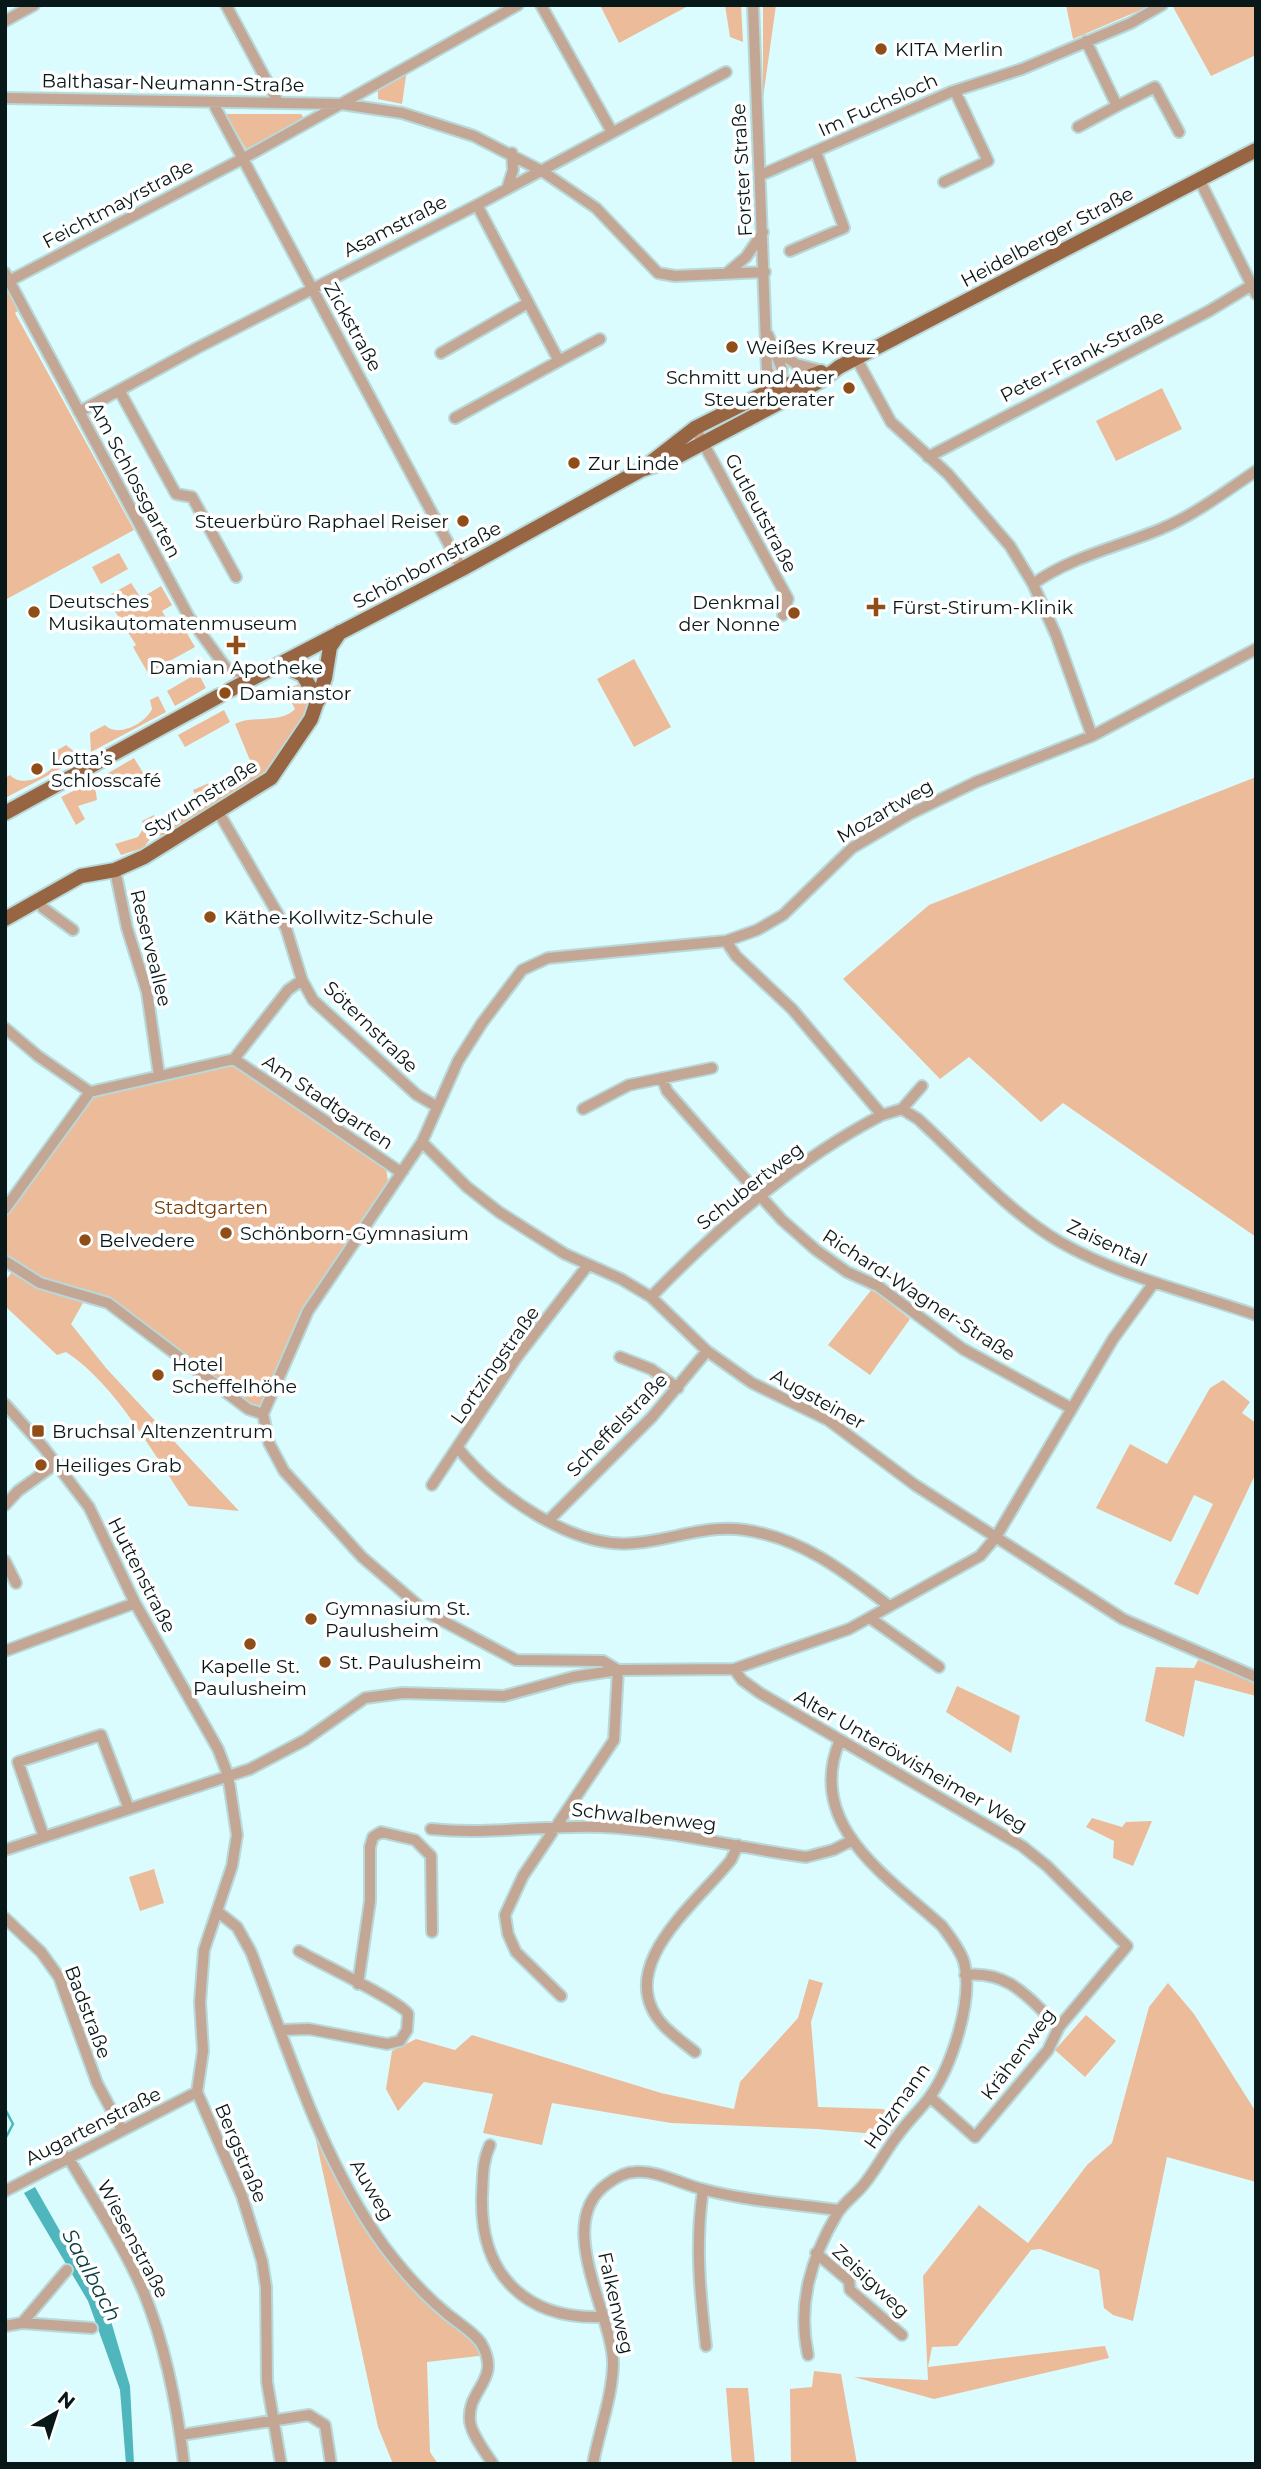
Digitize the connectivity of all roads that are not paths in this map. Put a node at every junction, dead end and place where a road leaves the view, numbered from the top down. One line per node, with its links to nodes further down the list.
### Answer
1 (34, 5): 7 (street)
2 (226, 5): 12 (street)
3 (518, 5): 14 (street)
4 (541, 5): 17 (street)
5 (753, 5): 24 (street, Forster Straße)
6 (1162, 5): 8 (street, Im Fuchsloch)
7 (5, 21)
8 (1086, 41): 10 (street, Im Fuchsloch); 15 (street)
9 (726, 72): 17 (street, Asamstraße)
10 (955, 91): 20 (street, Im Fuchsloch); 26 (street, Im Fuchsloch)
11 (5, 98): 13 (street, Balthasar-Neumann-Straße)
12 (278, 102): 13 (street, Balthasar-Neumann-Straße); 14 (street, Balthasar-Neumann-Straße)
13 (213, 103): 22 (street, Zickstraße)
14 (341, 104): 21 (street, Balthasar-Neumann-Straße); 22 (street, Balthasar-Neumann-Straße)
15 (1117, 106): 16 (street); 18 (street)
16 (1078, 127)
17 (611, 132): 23 (street, Asamstraße)
18 (1179, 132)
19 (1256, 150): 25 (main road, Heidelberger Straße)
20 (816, 152): 24 (street, Im Fuchsloch); 30 (street, Im Fuchsloch)
21 (512, 153): 23 (street, Balthasar-Neumann-Straße); 27 (street)
22 (244, 158): 33 (street, Feichtmayrstraße); 34 (street, Zickstraße)
23 (542, 171): 27 (street, Asamstraße); 32 (street, Balthasar-Neumann-Straße)
24 (761, 175): 29 (street, Forster Straße)
25 (1199, 179): 35 (street); 41 (main road, Heidelberger Straße)
26 (944, 182)
27 (507, 189): 28 (street, Asamstraße)
28 (477, 205): 34 (street, Asamstraße); 36 (street)
29 (763, 232): 31 (street, Forster Straße); 32 (street)
30 (790, 251)
31 (765, 272): 32 (street, Balthasar-Neumann-Straße); 37 (street, Forster Straße)
32 (727, 273)
33 (7, 277): 47 (street, Am Schlossgarten)
34 (311, 288): 45 (street, Asamstraße); 54 (street, Zickstraße)
35 (1254, 290): 51 (street, Peter-Frank-Straße)
36 (528, 303): 40 (street); 42 (street)
37 (767, 333): 39 (street, Forster Straße); 46 (street, Forster Straße)
38 (600, 340): 42 (street)
39 (776, 350): 44 (street); 46 (street, Forster Straße)
40 (441, 353)
41 (856, 358): 43 (main road, Heidelberger Straße); 51 (street)
42 (559, 362): 48 (street)
43 (839, 367): 44 (main road); 46 (main road)
44 (823, 372): 46 (main road)
45 (119, 390): 47 (street, Asamstraße); 55 (street)
46 (782, 393): 49 (main road, Schönbornstraße); 50 (main road, Schönbornstraße)
47 (79, 412): 61 (street, Am Schlossgarten)
48 (455, 418)
49 (695, 428): 50 (street, Gutleutstraße); 52 (main road, Schönbornstraße)
50 (703, 441): 52 (main road, Schönbornstraße); 57 (street, Gutleutstraße)
51 (928, 457): 56 (street)
52 (641, 470): 54 (main road, Schönbornstraße)
53 (1256, 471): 56 (street)
54 (462, 569): 58 (main road, Schönbornstraße)
55 (236, 577)
56 (1033, 584): 63 (street)
57 (783, 615)
58 (341, 632): 60 (main road, Schönbornstraße); 62 (main road, Styrumstraße)
59 (1256, 649): 63 (street, Mozartweg)
60 (279, 664): 61 (main road, Schönbornstraße); 62 (main road)
61 (257, 677): 64 (main road, Schönbornstraße)
62 (318, 701): 65 (main road, Styrumstraße)
63 (1092, 736): 70 (street, Mozartweg)
64 (5, 813)
65 (219, 813): 66 (main road, Styrumstraße); 71 (street, Söternstraße)
66 (115, 870): 67 (main road, Styrumstraße); 75 (street, Reserveallee)
67 (39, 901): 68 (main road, Styrumstraße); 69 (street)
68 (5, 919)
69 (73, 930)
70 (726, 941): 79 (street, Mozartweg); 82 (street)
71 (302, 980): 73 (street); 79 (street, Söternstraße)
72 (5, 1028): 78 (street)
73 (234, 1059): 75 (street); 84 (street, Am Stadtgarten)
74 (712, 1068): 76 (street)
75 (159, 1075): 78 (street)
76 (662, 1078): 80 (street); 85 (street, Richard-Wagner-Straße)
77 (922, 1086): 81 (street)
78 (90, 1091): 86 (street)
79 (436, 1106): 83 (street, Mozartweg)
80 (583, 1109)
81 (902, 1109): 82 (street); 89 (street, Zaisental)
82 (882, 1115): 85 (street, Schubertweg)
83 (422, 1142): 84 (street, Mozartweg); 88 (street, Augsteiner)
84 (403, 1171): 97 (street, Mozartweg)
85 (760, 1196): 90 (street, Schubertweg); 96 (street, Richard-Wagner-Straße)
86 (5, 1209)
87 (5, 1261): 97 (street)
88 (588, 1265): 90 (street, Augsteiner); 98 (street, Lortzingstraße)
89 (1153, 1284): 91 (street, Zaisental); 96 (street)
90 (650, 1297): 92 (street, Augsteiner)
91 (1256, 1315)
92 (707, 1351): 94 (street, Scheffelstraße); 103 (street, Augsteiner)
93 (620, 1357): 94 (street)
94 (678, 1388): 102 (street, Scheffelstraße)
95 (5, 1404): 99 (street, Huttenstraße)
96 (1071, 1408): 103 (street)
97 (263, 1414): 112 (street)
98 (458, 1448): 100 (street, Lortzingstraße); 102 (street)
99 (57, 1463): 101 (street); 106 (street, Huttenstraße)
100 (432, 1485)
101 (5, 1505)
102 (550, 1520): 107 (street)
103 (996, 1537): 107 (street); 113 (street, Augsteiner)
104 (5, 1561): 105 (street)
105 (16, 1583)
106 (135, 1603): 109 (street); 115 (street, Huttenstraße)
107 (889, 1606): 108 (street)
108 (870, 1618): 110 (street); 111 (street)
109 (5, 1651)
110 (939, 1667)
111 (734, 1669): 112 (street); 114 (street, Alter Unteröwisheimer Weg)
112 (618, 1670): 115 (street); 117 (street)
113 (1256, 1677)
114 (841, 1740): 120 (street, Holzmann); 126 (street, Alter Unteröwisheimer Weg)
115 (228, 1775): 116 (street); 123 (street, Bergstraße)
116 (129, 1810): 119 (street); 119 (street)
117 (557, 1826): 118 (street, Schwalbenweg); 121 (street, Schwalbenweg); 130 (street)
118 (431, 1829)
119 (44, 1837): 122 (street)
120 (851, 1841): 121 (street, Schwalbenweg); 128 (street, Holzmann)
121 (738, 1845): 133 (street)
122 (5, 1850)
123 (217, 1911): 132 (street, Auweg); 134 (street, Bergstraße)
124 (5, 1918): 136 (street, Badstraße)
125 (432, 1932): 129 (street)
126 (1127, 1946): 131 (street, Krähenweg)
127 (299, 1951): 129 (street)
128 (965, 1975): 131 (street); 135 (street, Holzmann)
129 (358, 1984): 132 (street)
130 (561, 1996)
131 (1059, 2027): 135 (street, Krähenweg)
132 (281, 2030): 156 (street, Auweg)
133 (695, 2052)
134 (197, 2092): 136 (street, Augartenstraße); 151 (street, Bergstraße)
135 (930, 2097): 141 (street, Holzmann)
136 (122, 2130): 138 (street, Augartenstraße)
137 (490, 2145): 144 (street)
138 (68, 2157): 140 (street, Augartenstraße); 152 (street, Wiesenstraße)
139 (704, 2190): 141 (street, Falkenweg); 144 (street, Falkenweg); 149 (street)
140 (5, 2191)
141 (839, 2210): 142 (street, Holzmann)
142 (816, 2253): 148 (street, Zeisigweg); 150 (street, Holzmann)
143 (67, 2270): 145 (street)
144 (601, 2317): 157 (street, Falkenweg)
145 (22, 2323): 146 (street); 147 (street)
146 (5, 2326)
147 (92, 2328)
148 (902, 2335)
149 (706, 2346)
150 (808, 2355)
151 (273, 2421): 152 (street); 154 (street, Bergstraße); 155 (street)
152 (181, 2435): 153 (street, Wiesenstraße)
153 (184, 2464)
154 (281, 2464)
155 (331, 2464)
156 (493, 2464)
157 (593, 2464)

